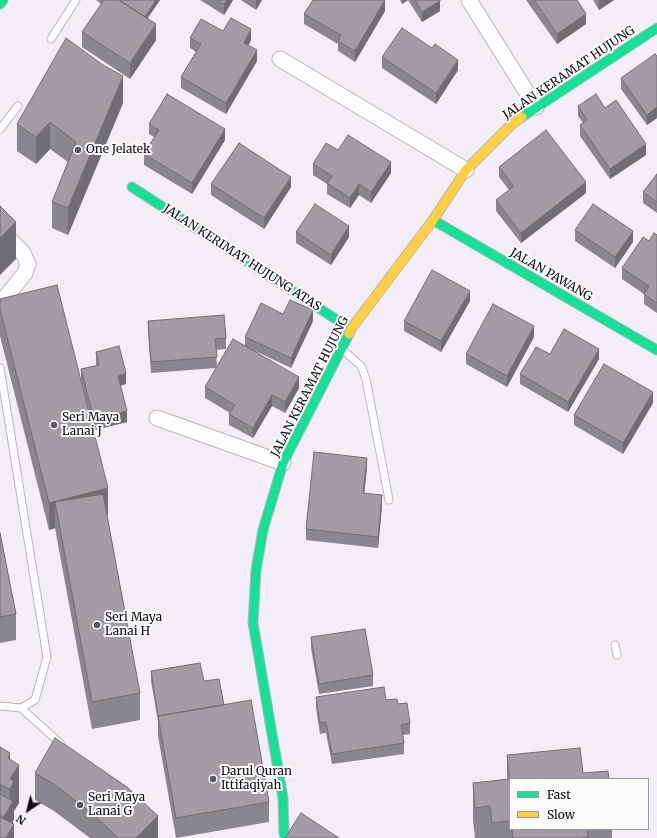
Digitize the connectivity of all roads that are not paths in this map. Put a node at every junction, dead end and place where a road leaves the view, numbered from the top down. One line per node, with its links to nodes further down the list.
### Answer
1 (3, 0): 4 (street)
2 (76, 0): 6 (lane)
3 (469, 0): 9 (street)
4 (0, 4)
5 (657, 28): 9 (street, JALAN KERAMAT HUJUNG)
6 (51, 39)
7 (280, 59): 11 (street)
8 (18, 106): 10 (lane)
9 (536, 107): 11 (street, JALAN KERAMAT HUJUNG)
10 (0, 129)
11 (466, 170): 13 (street, JALAN KERAMAT HUJUNG)
12 (132, 187): 16 (street, JALAN KERIMAT HUJUNG ATAS)
13 (433, 220): 16 (street, JALAN KERAMAT HUJUNG); 18 (street, JALAN PAWANG)
14 (0, 229): 15 (street)
15 (0, 304)
16 (350, 329): 17 (street, JALAN KERAMAT HUJUNG)
17 (341, 348): 21 (street, JALAN KERAMAT HUJUNG); 22 (lane)
18 (657, 350)
19 (0, 368): 26 (lane)
20 (157, 418): 21 (street)
21 (283, 463): 28 (street, JALAN KERAMAT HUJUNG)
22 (389, 500)
23 (615, 645): 24 (lane)
24 (618, 655)
25 (0, 706): 26 (lane)
26 (21, 708): 27 (lane)
27 (68, 750)
28 (284, 834)

